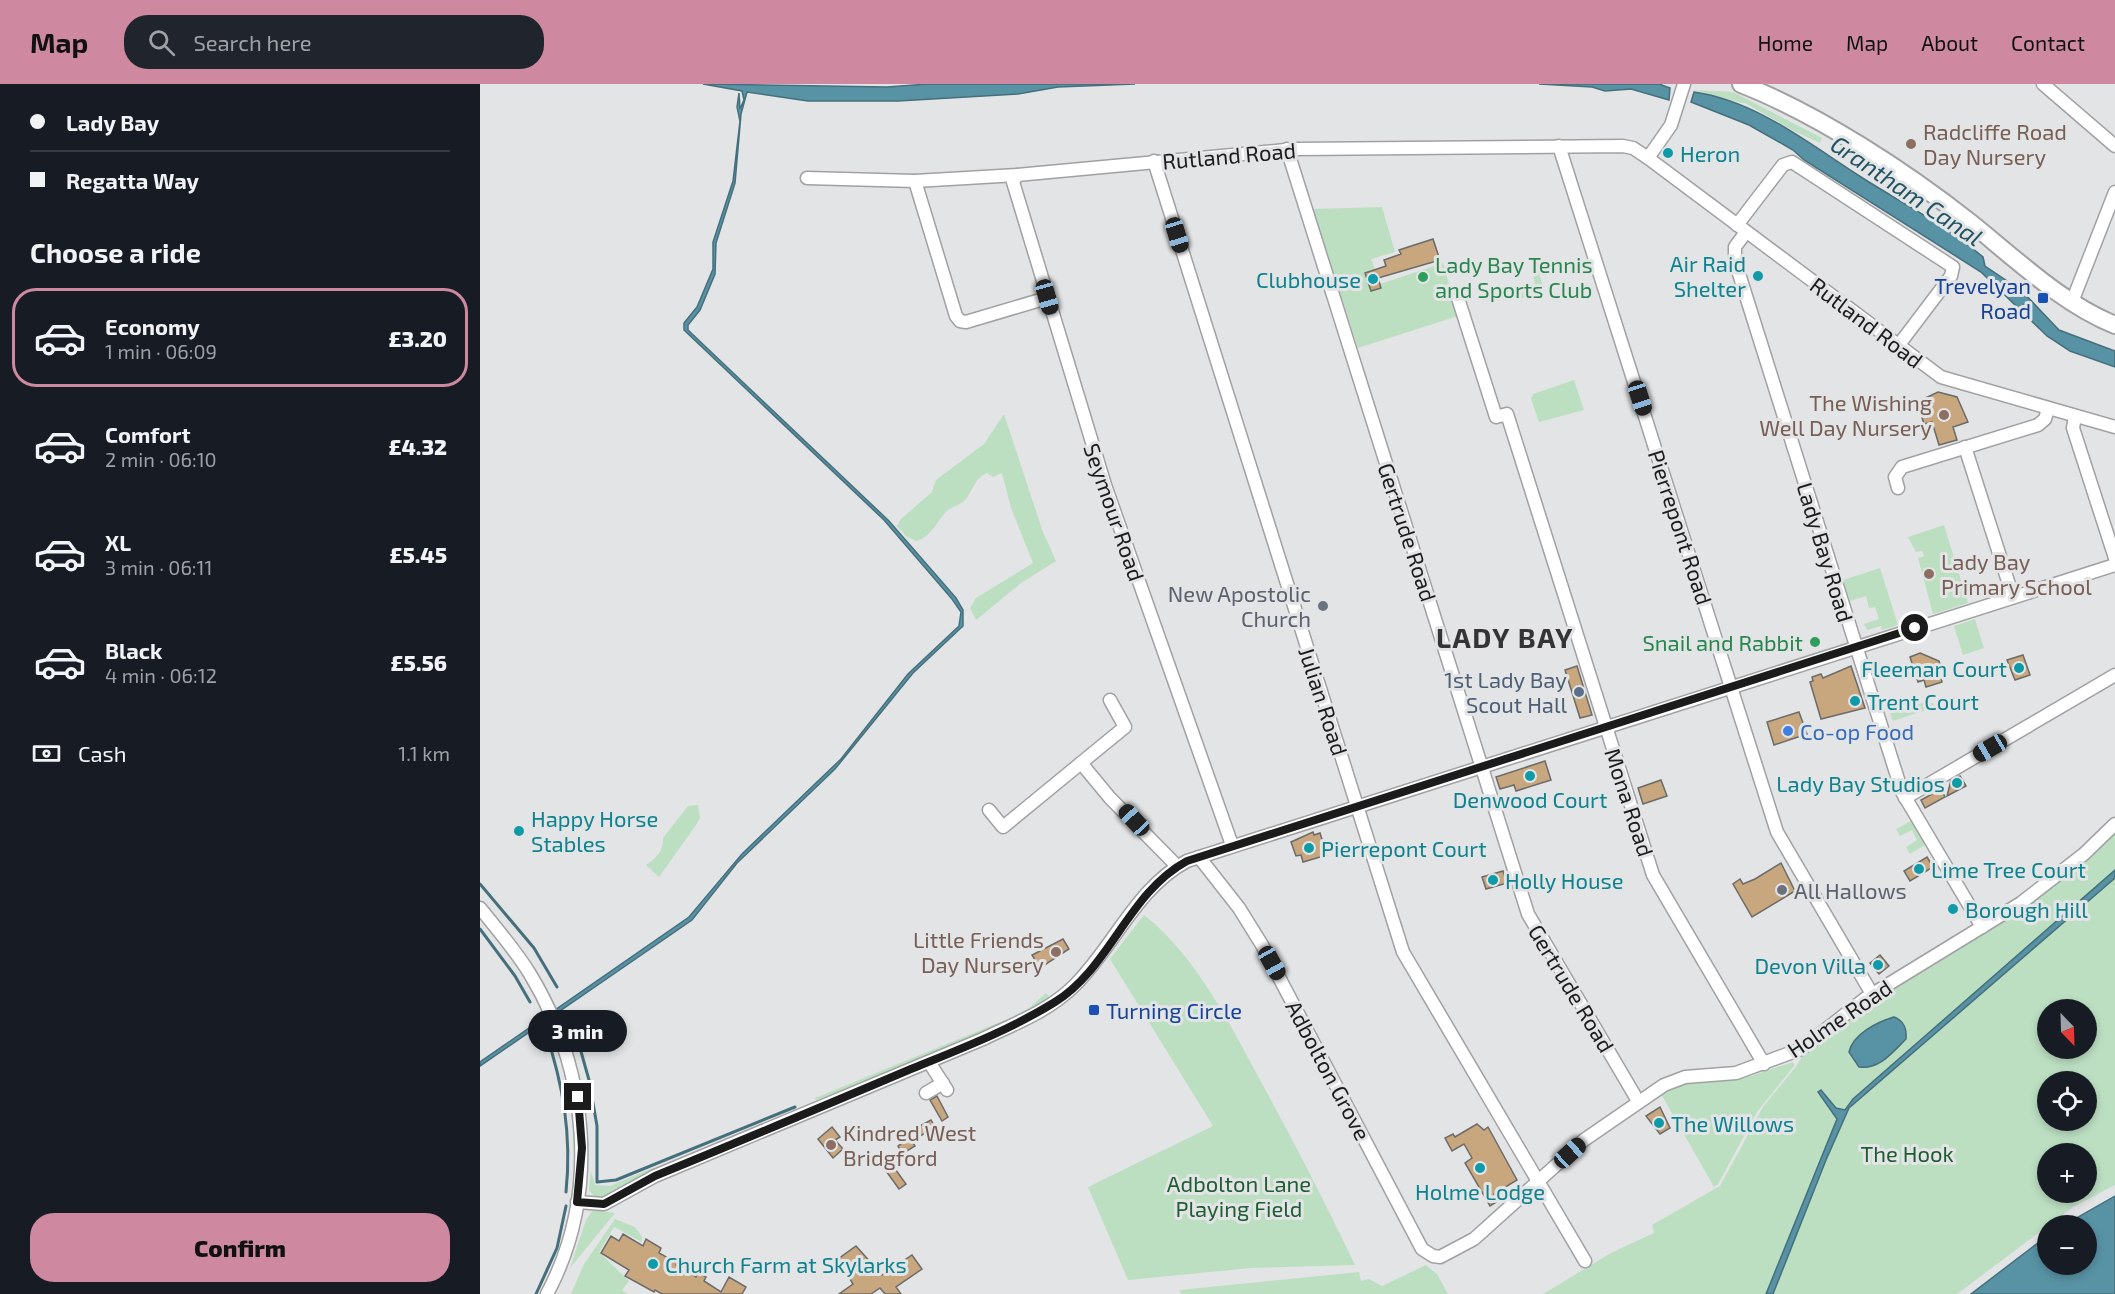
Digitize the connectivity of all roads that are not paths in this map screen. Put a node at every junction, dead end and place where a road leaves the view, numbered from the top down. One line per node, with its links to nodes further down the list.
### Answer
1 (1684, 84): 7 (street)
2 (1742, 84): 16 (highway)
3 (2043, 84): 5 (street)
4 (1559, 146): 6 (street, Rutland Road); 7 (street, Rutland Road); 29 (street, Pierrepont Road)
5 (2115, 146)
6 (1287, 149): 8 (street, Rutland Road); 33 (street, Gertrude Road)
7 (1648, 158): 13 (street, Rutland Road)
8 (1154, 161): 9 (street, Rutland Road); 35 (street, Julian Road)
9 (1017, 175): 11 (street, Rutland Road); 15 (street, Seymour Road)
10 (807, 178): 11 (street, Rutland Road)
11 (915, 182): 15 (street)
12 (2115, 192): 16 (street)
13 (1742, 229): 18 (street, Rutland Road); 18 (street, Lady Bay Road); 27 (street, Lady Bay Road)
14 (1457, 295): 31 (street, Mona Road)
15 (1047, 297): 38 (street, Seymour Road)
16 (2072, 302): 17 (highway)
17 (2115, 325)
18 (1898, 346): 19 (street, Rutland Road)
19 (2048, 409): 20 (street, Rutland Road); 22 (street)
20 (2075, 416): 21 (street, Rutland Road); 24 (street)
21 (2115, 427)
22 (1965, 447): 23 (street); 26 (street)
23 (1898, 488)
24 (2115, 558)
25 (2115, 565): 26 (street)
26 (2013, 597): 27 (street)
27 (1856, 647): 29 (street); 34 (street, Lady Bay Road)
28 (2115, 675): 34 (street)
29 (1731, 687): 31 (street); 43 (street, Pierrepont Road)
30 (1110, 700): 32 (street)
31 (1606, 726): 33 (street); 45 (street, Mona Road)
32 (1081, 763): 36 (street); 40 (street)
33 (1482, 766): 35 (street); 47 (street, Gertrude Road)
34 (1905, 798): 42 (street, Lady Bay Road)
35 (1356, 805): 38 (street); 48 (street, Julian Road)
36 (988, 810)
37 (2115, 824): 42 (street, Holme Road)
38 (1232, 844): 39 (street)
39 (1199, 856): 40 (street); 50 (street, Adbolton Grove)
40 (1177, 866): 44 (street)
41 (480, 908): 49 (street)
42 (1982, 927): 43 (street, Holme Road)
43 (1872, 994): 45 (street, Holme Road)
44 (929, 1062): 46 (street); 49 (street)
45 (1764, 1064): 47 (street, Holme Road)
46 (926, 1093)
47 (1638, 1101): 48 (street, Holme Road)
48 (1537, 1182): 50 (street, Holme Road); 51 (street, Julian Road)
49 (577, 1202): 52 (street)
50 (1433, 1256)
51 (1585, 1261)
52 (547, 1294)

